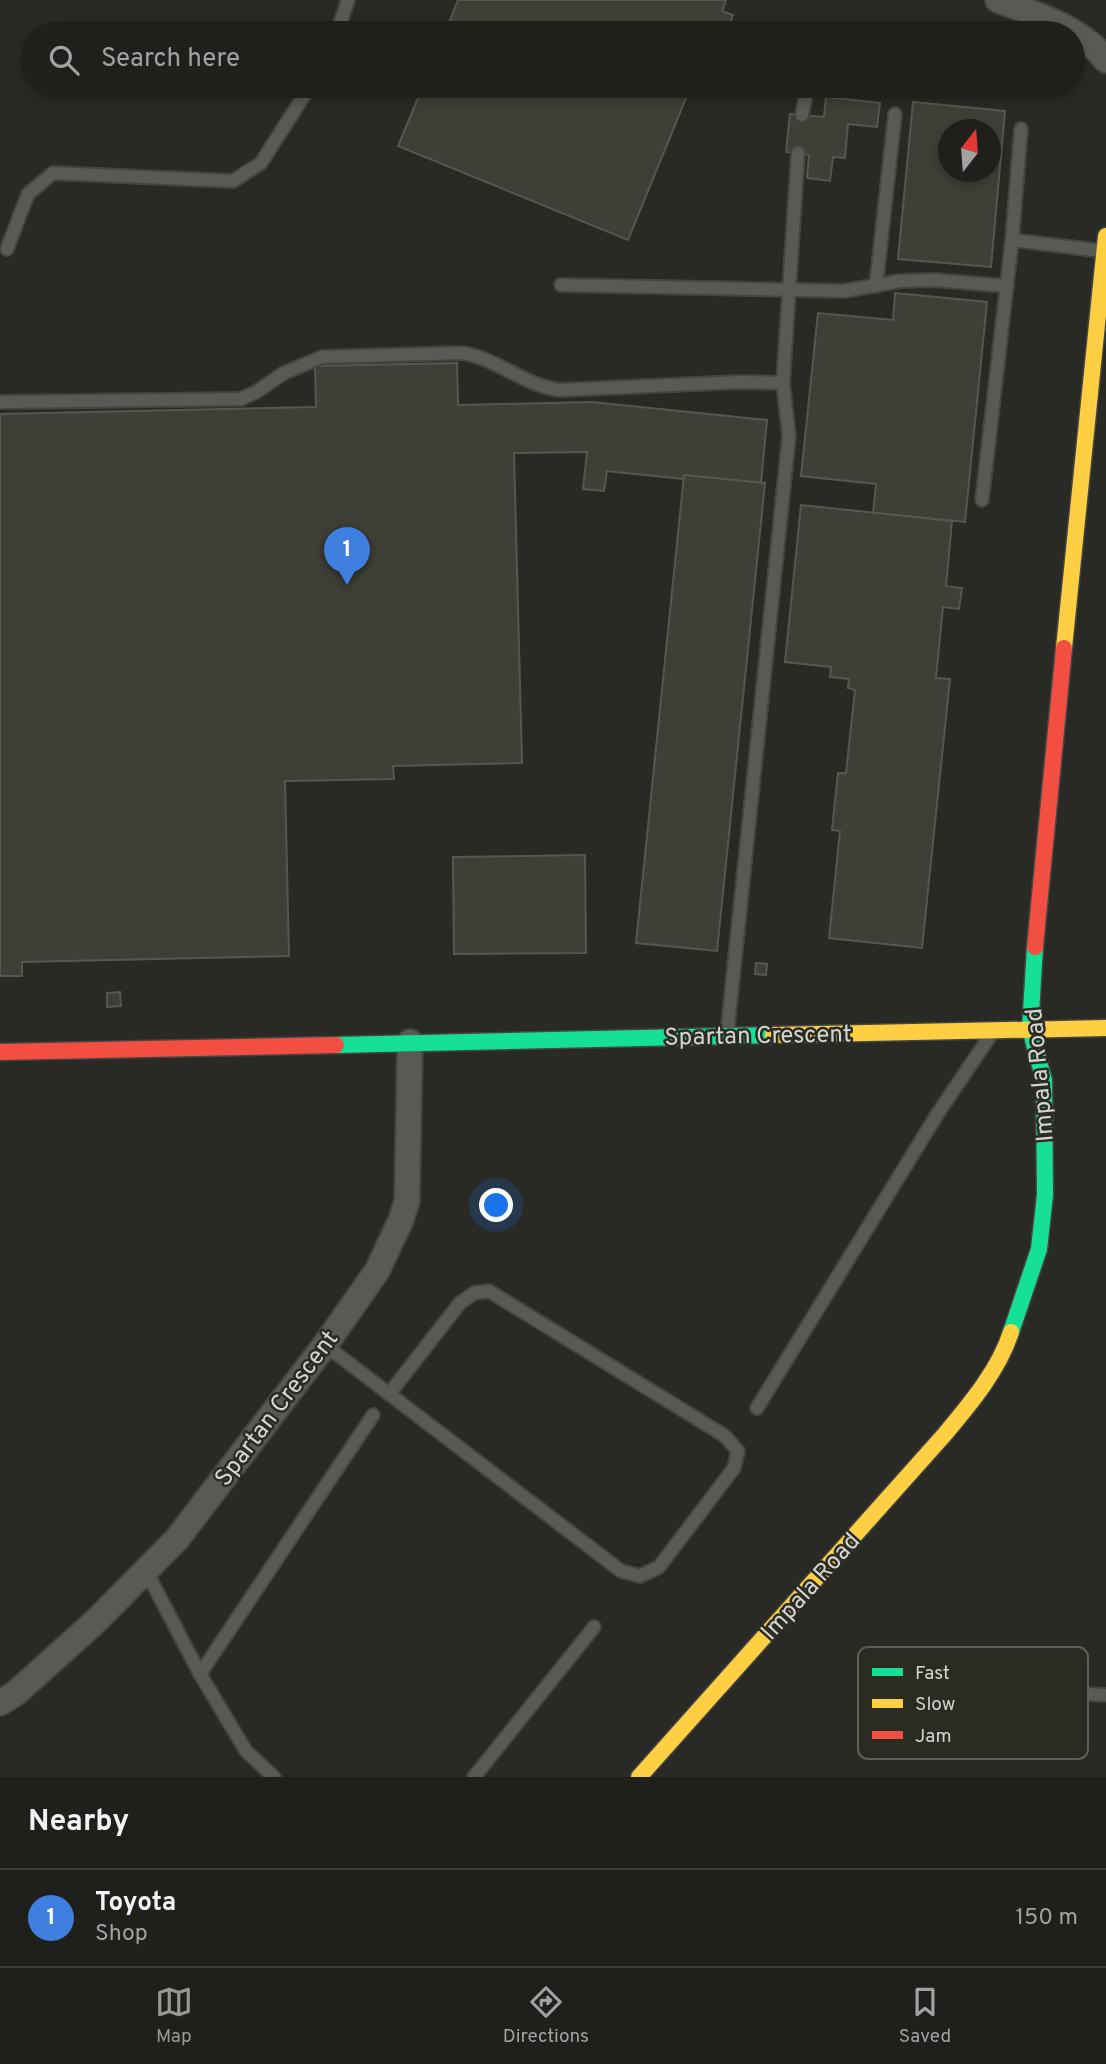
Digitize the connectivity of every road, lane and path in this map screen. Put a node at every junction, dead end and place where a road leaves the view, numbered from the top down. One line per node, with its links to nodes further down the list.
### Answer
1 (348, 0): 3 (lane)
2 (998, 0): 4 (street)
3 (341, 21)
4 (1051, 21)
5 (1085, 39): 6 (street)
6 (1106, 60)
7 (302, 98): 15 (lane)
8 (806, 98): 10 (lane)
9 (895, 114): 17 (lane)
10 (802, 115)
11 (1021, 128): 13 (lane)
12 (798, 153): 19 (lane)
13 (1012, 240): 14 (lane); 18 (lane)
14 (1105, 243): 24 (street, Impala Road)
15 (7, 249)
16 (561, 285): 19 (lane)
17 (876, 286): 18 (lane); 19 (lane)
18 (1007, 286): 22 (lane)
19 (789, 289): 20 (lane)
20 (783, 383): 21 (lane); 26 (lane)
21 (0, 402)
22 (982, 500)
23 (1106, 1028): 24 (street, Spartan Crescent)
24 (1030, 1029): 25 (street, Spartan Crescent); 41 (street, Impala Road)
25 (994, 1030): 26 (street, Spartan Crescent); 31 (lane)
26 (727, 1036): 27 (street, Spartan Crescent)
27 (410, 1042): 28 (street, Spartan Crescent); 29 (street, Spartan Crescent)
28 (0, 1052)
29 (325, 1345): 30 (lane); 33 (street, Spartan Crescent)
30 (389, 1394): 30 (lane)
31 (757, 1408)
32 (373, 1415): 35 (lane)
33 (146, 1571): 35 (lane); 38 (street, Spartan Crescent)
34 (594, 1627): 40 (lane)
35 (201, 1674): 39 (lane)
36 (1088, 1694): 37 (lane)
37 (1106, 1695)
38 (0, 1703)
39 (274, 1777)
40 (474, 1777)
41 (639, 1777)

